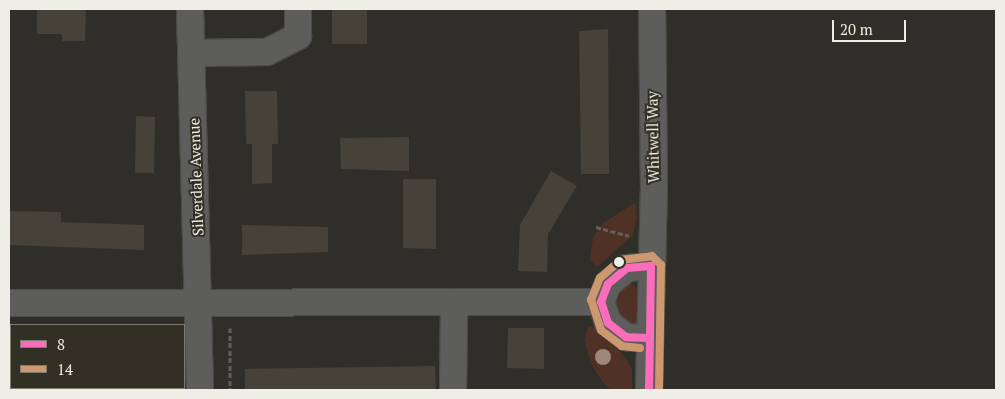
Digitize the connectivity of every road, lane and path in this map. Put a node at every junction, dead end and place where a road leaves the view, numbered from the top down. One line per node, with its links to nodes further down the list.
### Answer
1 (190, 9): 4 (street, Silverdale Avenue)
2 (298, 9): 4 (street)
3 (652, 9): 7 (street, Whitwell Way)
4 (192, 52): 8 (street, Silverdale Avenue)
5 (596, 227): 6 (path)
6 (633, 238)
7 (651, 266): 10 (street); 13 (street, Whitwell Way)
8 (200, 302): 9 (street); 11 (street); 14 (street, Silverdale Avenue)
9 (454, 302): 10 (street); 16 (street)
10 (601, 302): 13 (street)
11 (9, 303)
12 (230, 321): 15 (path)
13 (650, 338): 17 (street, Whitwell Way)
14 (200, 390)
15 (230, 390)
16 (453, 390)
17 (649, 390)

